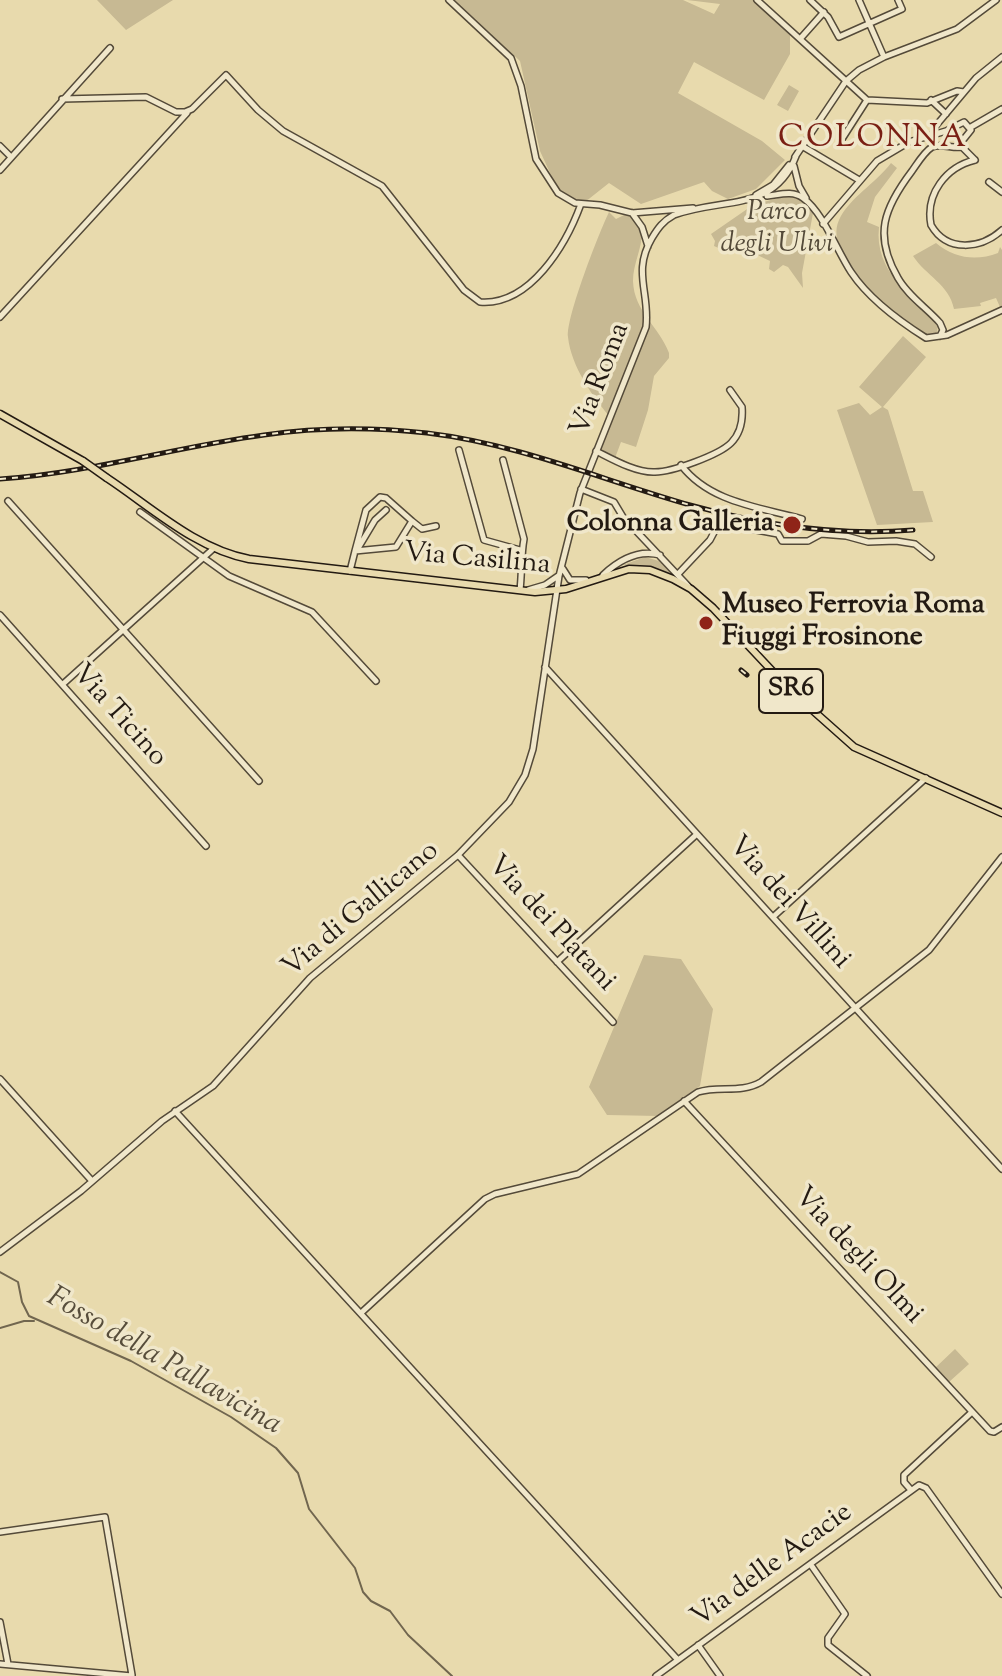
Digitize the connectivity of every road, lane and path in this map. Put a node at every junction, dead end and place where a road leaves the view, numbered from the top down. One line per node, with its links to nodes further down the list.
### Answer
1 (449, 0): 39 (street)
2 (757, 0): 9 (street)
3 (810, 0): 7 (street)
4 (859, 0): 8 (street)
5 (898, 0): 8 (street)
6 (996, 0): 11 (street)
7 (824, 12): 8 (street); 9 (street)
8 (869, 24): 11 (street)
9 (800, 39): 13 (street)
10 (110, 48): 15 (street)
11 (884, 57): 13 (street)
12 (1002, 57): 14 (street)
13 (846, 81): 16 (street); 25 (street)
14 (964, 92): 17 (street); 20 (street)
15 (62, 99): 19 (street); 27 (street)
16 (867, 100): 17 (street); 23 (street)
17 (931, 100): 20 (street)
18 (1002, 109): 21 (street)
19 (187, 112): 39 (street); 46 (street)
20 (946, 114): 22 (street)
21 (970, 126): 22 (street); 26 (street)
22 (934, 135): 31 (street)
23 (842, 139)
24 (0, 146): 27 (street)
25 (802, 146): 28 (street); 31 (street)
26 (962, 147): 43 (street); 47 (street)
27 (11, 157): 29 (street)
28 (795, 159): 30 (street); 33 (street)
29 (0, 170)
30 (783, 178): 33 (street); 35 (street); 36 (street); 37 (street)
31 (859, 180): 42 (street)
32 (989, 182): 34 (street)
33 (799, 186): 38 (street)
34 (1002, 192)
35 (787, 193): 36 (street); 38 (street)
36 (758, 197): 37 (street)
37 (741, 200): 40 (street)
38 (810, 203): 42 (street)
39 (581, 204): 41 (street)
40 (698, 209): 41 (street); 44 (street)
41 (632, 213): 44 (street)
42 (823, 224): 47 (street)
43 (1002, 230)
44 (648, 246): 51 (street, Via Roma)
45 (1002, 310): 47 (street)
46 (0, 317)
47 (939, 337)
48 (730, 390): 53 (street)
49 (0, 414): 63 (main road, Via Casilina / SR6, bridge)
50 (459, 450): 64 (street)
51 (596, 451): 53 (street); 54 (street, Via Roma)
52 (503, 460): 64 (street)
53 (681, 465): 55 (street)
54 (581, 489): 66 (street); 69 (street, Via Roma)
55 (724, 498): 57 (street); 60 (street)
56 (8, 501): 79 (street)
57 (722, 507)
58 (386, 510): 65 (street)
59 (140, 512): 67 (street)
60 (802, 519)
61 (412, 521): 62 (street); 65 (street); 65 (street)
62 (436, 526)
63 (214, 548): 67 (street); 70 (main road, Via Casilina / SR6)
64 (520, 550): 76 (street)
65 (356, 551): 70 (street)
66 (661, 556): 71 (street); 72 (street)
67 (204, 557): 79 (street); 81 (street)
68 (931, 557): 71 (street)
69 (563, 568): 73 (street, Via Roma); 74 (street); 77 (street, Via Roma)
70 (350, 571): 76 (main road, Via Casilina / SR6)
71 (679, 573): 75 (street)
72 (603, 575): 74 (main road, Via Casilina / SR6); 75 (main road, Via Casilina / SR6)
73 (559, 576): 76 (street); 77 (street, Via Roma)
74 (594, 579): 77 (main road, Via Casilina / SR6)
75 (691, 589): 83 (main road, Via Casilina / SR6)
76 (521, 590): 77 (main road, Via Casilina / SR6)
77 (557, 591): 80 (street, Via di Gallicano)
78 (0, 615): 82 (street, Via Ticino)
79 (124, 628): 82 (street); 84 (street)
80 (545, 667): 86 (street, Via dei Villini); 88 (street, Via di Gallicano)
81 (376, 681)
82 (62, 684): 87 (street, Via Ticino)
83 (926, 777): 85 (main road, Via Casilina / SR6); 90 (street)
84 (259, 781)
85 (1002, 813)
86 (697, 834): 90 (street, Via dei Villini); 91 (street)
87 (206, 846)
88 (458, 855): 91 (street, Via dei Platani); 96 (street, Via di Gallicano)
89 (1002, 857): 92 (street)
90 (773, 917): 92 (street, Via dei Villini)
91 (557, 962): 93 (street, Via dei Platani)
92 (856, 1009): 95 (street); 97 (street, Via dei Villini)
93 (613, 1022)
94 (0, 1079): 98 (street)
95 (684, 1101): 100 (street); 101 (street, Via degli Olmi)
96 (175, 1111): 98 (street, Via di Gallicano); 100 (street)
97 (1002, 1169)
98 (92, 1181): 99 (street, Via di Gallicano)
99 (0, 1252)
100 (361, 1313): 110 (street)
101 (972, 1412): 102 (street, Via degli Olmi); 103 (street)
102 (1002, 1427)
103 (911, 1490): 105 (street, Via delle Acacie); 106 (street)
104 (0, 1532): 113 (street)
105 (811, 1565): 109 (street, Via delle Acacie); 116 (street)
106 (1000, 1586): 107 (street)
107 (1002, 1594)
108 (0, 1622): 112 (street)
109 (698, 1645): 110 (street, Via delle Acacie); 115 (street)
110 (678, 1660): 114 (street, Via delle Acacie)
111 (0, 1664): 112 (street)
112 (8, 1665): 113 (street)
113 (133, 1676)
114 (656, 1676)
115 (720, 1676)
116 (867, 1676)

